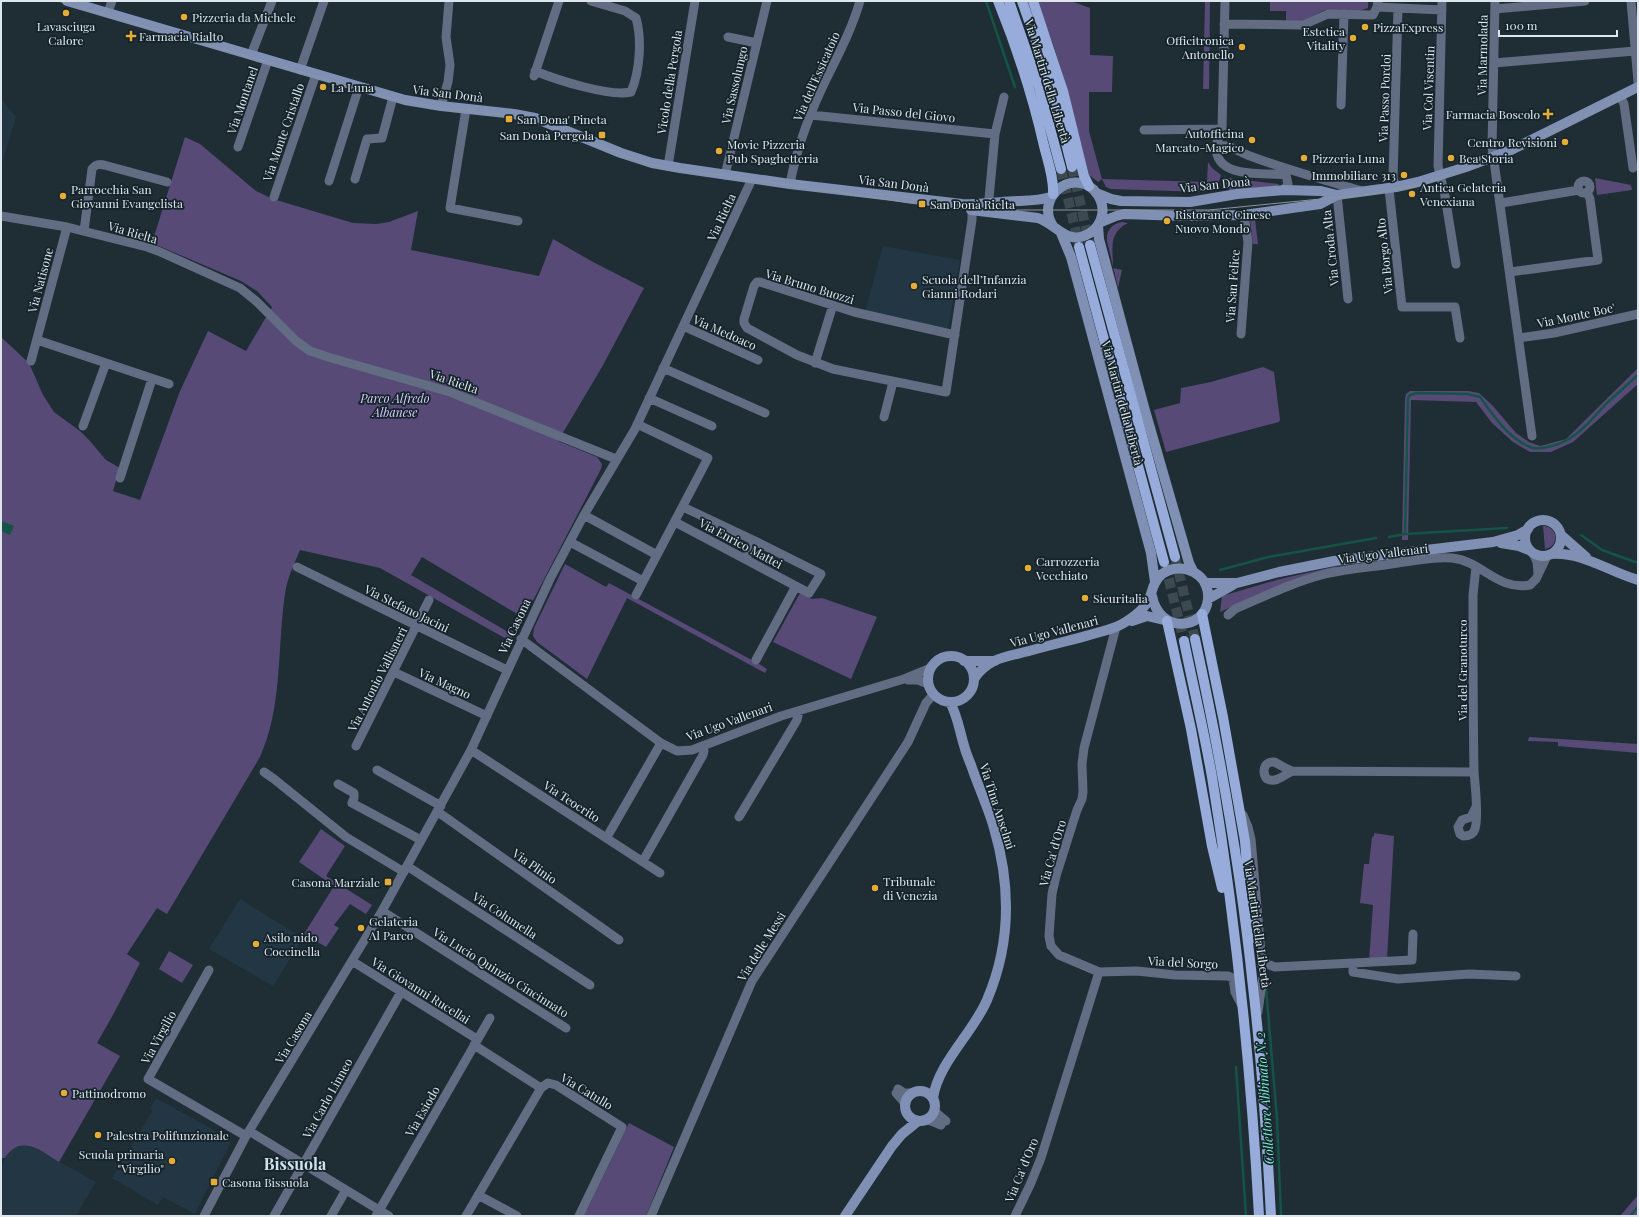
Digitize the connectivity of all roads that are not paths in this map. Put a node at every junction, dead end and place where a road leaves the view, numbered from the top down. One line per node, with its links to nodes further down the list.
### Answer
1 (67, 1): 22 (street, Via San Donà)
2 (112, 1): 22 (street)
3 (272, 1): 28 (street)
4 (324, 1): 31 (street)
5 (449, 1): 40 (street)
6 (559, 1): 7 (street)
7 (591, 1)
8 (695, 1): 50 (street, Vicolo della Pergola)
9 (768, 1): 26 (street, Via Sassolungo)
10 (998, 1): 69 (main road)
11 (1009, 1): 53 (main road, Via Martiri della Libertà)
12 (1022, 1): 51 (main road, Via Martiri della Libertà)
13 (1033, 1): 64 (main road)
14 (1225, 1): 24 (street)
15 (1585, 1): 19 (street)
16 (857, 2): 42 (street, Via dell'Essicatoio)
17 (1377, 4): 21 (street); 23 (street)
18 (1442, 5): 21 (street); 55 (street, Via Col Visentin)
19 (1495, 5): 30 (street, Via Marmolada)
20 (1633, 5): 27 (street)
21 (1398, 8): 62 (street, Via Passo Pordoi)
22 (108, 12): 28 (street, Via San Donà)
23 (1344, 14): 24 (street); 39 (street)
24 (1224, 24): 43 (street)
25 (728, 37): 26 (street)
26 (756, 43): 54 (street, Via Sassolungo)
27 (1635, 50): 30 (street); 33 (street)
28 (251, 55): 29 (street, Via San Donà)
29 (268, 60): 31 (street, Via San Donà); 48 (street, Via Montanel)
30 (1494, 63): 49 (street, Via Marmolada)
31 (300, 70): 32 (street, Via San Donà)
32 (316, 74): 34 (street, Via San Donà); 70 (street, Via Monte Cristallo)
33 (1638, 82)
34 (359, 87): 37 (street, Via San Donà); 59 (street)
35 (1638, 87): 36 (street, Via San Donà)
36 (1620, 96): 49 (street, Via San Donà); 52 (street)
37 (393, 97): 40 (street, Via San Donà); 57 (street)
38 (1004, 97): 45 (street)
39 (1341, 105)
40 (441, 106): 41 (street, Via San Donà)
41 (466, 109): 50 (street, Via San Donà); 77 (street)
42 (811, 114): 45 (street, Via Passo del Giovo); 61 (street, Via dell'Essicatoio)
43 (1222, 129): 44 (street); 46 (street); 47 (street)
44 (1144, 130)
45 (995, 134): 74 (street)
46 (1216, 146): 47 (street); 65 (street)
47 (1230, 146): 56 (street)
48 (238, 147)
49 (1494, 157): 55 (street, Via San Donà); 71 (street)
50 (668, 166): 54 (street, Via San Donà)
51 (1072, 167)
52 (1633, 168)
53 (1061, 169)
54 (725, 175): 58 (street, Via San Donà)
55 (1440, 175): 62 (street, Via San Donà); 84 (street, Via Col Visentin)
56 (1315, 178): 66 (street); 67 (street)
57 (355, 179)
58 (752, 179): 61 (street, Via San Donà); 89 (street, Via Rielta)
59 (329, 181)
60 (167, 182): 81 (street)
61 (790, 184): 63 (street, Via San Donà)
62 (1392, 188): 67 (street, Via San Donà); 92 (street, Via Borgo Alto)
63 (830, 189): 73 (street, Via San Donà); 73 (street, Via San Donà)
64 (1092, 190): 65 (street, Via San Donà); 69 (street, Via San Donà); 78 (street)
65 (1284, 190): 66 (street, Via San Donà)
66 (1321, 191): 68 (street, Via San Donà); 72 (street)
67 (1368, 192): 68 (street, Via San Donà)
68 (1337, 195): 72 (street, Via San Donà); 86 (street, Via Croda Alta)
69 (1052, 196): 74 (street, Via San Donà); 80 (street)
70 (274, 198)
71 (1501, 203): 85 (street); 85 (street)
72 (1320, 204): 75 (street, Via San Donà)
73 (973, 207): 74 (street, Via San Donà); 91 (street, Via Bruno Buozzi)
74 (989, 208): 80 (street, Via San Donà)
75 (1244, 215): 78 (street, Via San Donà); 90 (street, Via San Felice)
76 (1, 216): 79 (street, Via Rielta)
77 (518, 221)
78 (1098, 224): 80 (street, Via San Donà); 129 (street, Via Martiri della Libertà)
79 (67, 227): 81 (street, Via Rielta); 94 (street, Via Natisone)
80 (1057, 230): 133 (street, Via Martiri della Libertà)
81 (84, 231): 110 (street, Via Rielta)
82 (1090, 245): 123 (main road, Via Martiri della Libertà)
83 (1079, 247): 126 (main road, Via Martiri della Libertà)
84 (1456, 264)
85 (1510, 272): 93 (street)
86 (1348, 299)
87 (833, 305): 91 (street, Via Bruno Buozzi); 98 (street); 98 (street, Via Bruno Buozzi)
88 (1638, 314): 93 (street, Via Monte Boe')
89 (683, 326): 95 (street, Via Medoaco); 99 (street, Via Rielta)
90 (1241, 334)
91 (955, 335): 101 (street, Via Bruno Buozzi)
92 (1460, 338)
93 (1519, 338): 109 (street)
94 (37, 340): 96 (street, Via Natisone); 97 (street)
95 (758, 360)
96 (31, 361)
97 (106, 363): 100 (street); 107 (street)
98 (816, 363): 101 (street, Via Bruno Buozzi)
99 (663, 368): 103 (street, Via Rielta); 104 (street)
100 (152, 379): 102 (street); 111 (street)
101 (893, 382): 105 (street)
102 (168, 384)
103 (649, 398): 106 (street, Via Rielta); 108 (street)
104 (765, 413)
105 (884, 417)
106 (637, 424): 110 (street, Via Rielta); 112 (street)
107 (83, 426)
108 (712, 426)
109 (1532, 436)
110 (616, 460): 113 (street, Via Casona)
111 (120, 478)
112 (682, 507): 114 (street); 117 (street)
113 (584, 515): 118 (street, Via Casona); 122 (street)
114 (675, 522): 122 (street); 124 (street, Via Enrico Mattei)
115 (1528, 529): 116 (street, Via Ugo Vallenari); 119 (street, Via Ugo Vallenari); 120 (street)
116 (1561, 535): 121 (street); 125 (street, Via Ugo Vallenari)
117 (755, 541): 124 (street); 136 (street, Via Enrico Mattei)
118 (570, 542): 132 (street); 147 (street, Via Casona)
119 (1493, 542): 120 (street, Via Ugo Vallenari); 135 (street, Via Ugo Vallenari)
120 (1531, 551): 121 (street, Via Ugo Vallenari); 130 (street)
121 (1549, 555): 125 (street, Via Ugo Vallenari); 130 (street)
122 (657, 556): 132 (street)
123 (1175, 557)
124 (745, 559): 136 (street, Via Enrico Mattei)
125 (1590, 560): 131 (street, Via Ugo Vallenari)
126 (1164, 562)
127 (297, 567): 145 (street, Via Stefano Jacini)
128 (1476, 567): 130 (street, Via Ugo Vallenari); 142 (street, Via Ugo Vallenari); 171 (street, Via del Granoturco)
129 (1193, 571): 133 (street); 134 (street)
130 (1538, 576)
131 (1638, 580)
132 (643, 581): 137 (street)
133 (1155, 582): 138 (street)
134 (1205, 583): 135 (street, Via Ugo Vallenari); 139 (street)
135 (1236, 583): 139 (street, Via Ugo Vallenari)
136 (796, 586): 149 (street)
137 (636, 596)
138 (1152, 596): 143 (street); 144 (street)
139 (1208, 599): 141 (street)
140 (430, 600): 145 (street, Via Antonio Vallisneri)
141 (1202, 614): 143 (street); 173 (main road)
142 (1228, 615)
143 (1166, 620): 144 (street, Via Ugo Vallenari); 185 (main road)
144 (1118, 626): 151 (street, Via Ugo Vallenari); 190 (street, Via Ca' d'Oro)
145 (416, 627): 153 (street, Via Stefano Jacini); 154 (street, Via Antonio Vallisneri)
146 (1195, 639): 193 (main road, Via Martiri della Libertà)
147 (521, 640): 153 (street, Via Casona); 164 (street, Via Ugo Vallenari)
148 (1184, 641): 185 (main road, Via Martiri della Libertà)
149 (756, 660)
150 (964, 660): 151 (street, Via Ugo Vallenari); 152 (street); 155 (street)
151 (995, 661): 155 (street, Via Ugo Vallenari)
152 (931, 668): 156 (street, Via Ugo Vallenari); 157 (street)
153 (507, 670): 162 (street, Via Casona)
154 (394, 672): 162 (street, Via Magno); 165 (street, Via Antonio Vallisneri)
155 (974, 679): 159 (street)
156 (904, 680): 157 (street, Via Ugo Vallenari); 161 (street, Via Ugo Vallenari)
157 (928, 684): 158 (street)
158 (936, 697): 160 (street); 221 (street, Via delle Messi)
159 (965, 697): 160 (street); 163 (street, Via Tina Anselmi)
160 (950, 702): 163 (street, Via Tina Anselmi)
161 (799, 711): 166 (street, Via Ugo Vallenari); 176 (street)
162 (487, 716): 167 (street, Via Casona)
163 (959, 726): 201 (street, Via Tina Anselmi)
164 (662, 743): 166 (street, Via Ugo Vallenari); 177 (street)
165 (356, 746)
166 (703, 746): 179 (street)
167 (471, 750): 175 (street, Via Casona); 177 (street, Via Teocrito)
168 (377, 770): 175 (street)
169 (1292, 771): 171 (street)
170 (264, 772): 180 (street)
171 (1474, 772): 174 (street, Via del Granoturco)
172 (338, 784): 178 (street)
173 (1239, 806): 186 (street); 193 (main road)
174 (1476, 807)
175 (439, 809): 178 (street, Via Casona); 184 (street, Via Plinio)
176 (739, 817)
177 (607, 837): 179 (street, Via Teocrito)
178 (422, 840): 180 (street, Via Casona)
179 (643, 861): 181 (street, Via Teocrito)
180 (405, 869): 182 (street, Via Casona); 194 (street, Via Columella)
181 (660, 873)
182 (382, 911): 187 (street, Via Casona); 199 (street, Via Lucio Quinzio Cincinnato)
183 (1413, 934): 188 (street)
184 (619, 940)
185 (1236, 942): 196 (main road, Via Martiri della Libertà)
186 (1261, 956): 188 (street); 191 (street)
187 (352, 961): 195 (street, Via Giovanni Rucellai); 208 (street, Via Casona)
188 (1353, 966): 191 (street); 192 (street)
189 (209, 970): 208 (street, Via Virgilio)
190 (1098, 972): 196 (street, Via del Sorgo); 223 (street, Via Ca' d'Oro)
191 (1263, 976): 198 (street)
192 (1516, 976)
193 (1252, 980): 198 (main road, Via Martiri della Libertà)
194 (590, 985)
195 (401, 992): 200 (street, Via Giovanni Rucellai); 210 (street, Via Carlo Linneo)
196 (1244, 1010): 224 (main road, Via Martiri della Libertà)
197 (490, 1018): 200 (street, Via Esiodo)
198 (1257, 1021): 225 (main road, Via Martiri della Libertà)
199 (566, 1028)
200 (476, 1042): 202 (street, Via Giovanni Rucellai); 213 (street, Via Esiodo)
201 (942, 1071): 203 (street); 204 (street)
202 (541, 1088): 212 (street); 220 (street, Via Catullo)
203 (916, 1092): 204 (street); 205 (street); 205 (street)
204 (933, 1098): 206 (street)
205 (905, 1107): 207 (street); 209 (street)
206 (934, 1111): 207 (street); 207 (street)
207 (922, 1120): 209 (street)
208 (248, 1134): 210 (street); 214 (street, Via Casona)
209 (894, 1144): 222 (street)
210 (303, 1164): 211 (street); 215 (street, Via Carlo Linneo)
211 (346, 1190): 213 (street); 216 (street)
212 (478, 1195): 218 (street); 219 (street)
213 (377, 1213): 217 (street)
214 (204, 1216)
215 (274, 1216)
216 (331, 1216)
217 (388, 1216)
218 (466, 1216)
219 (517, 1216)
220 (579, 1216)
221 (651, 1216)
222 (846, 1216)
223 (1015, 1216)
224 (1259, 1216)
225 (1271, 1216)

